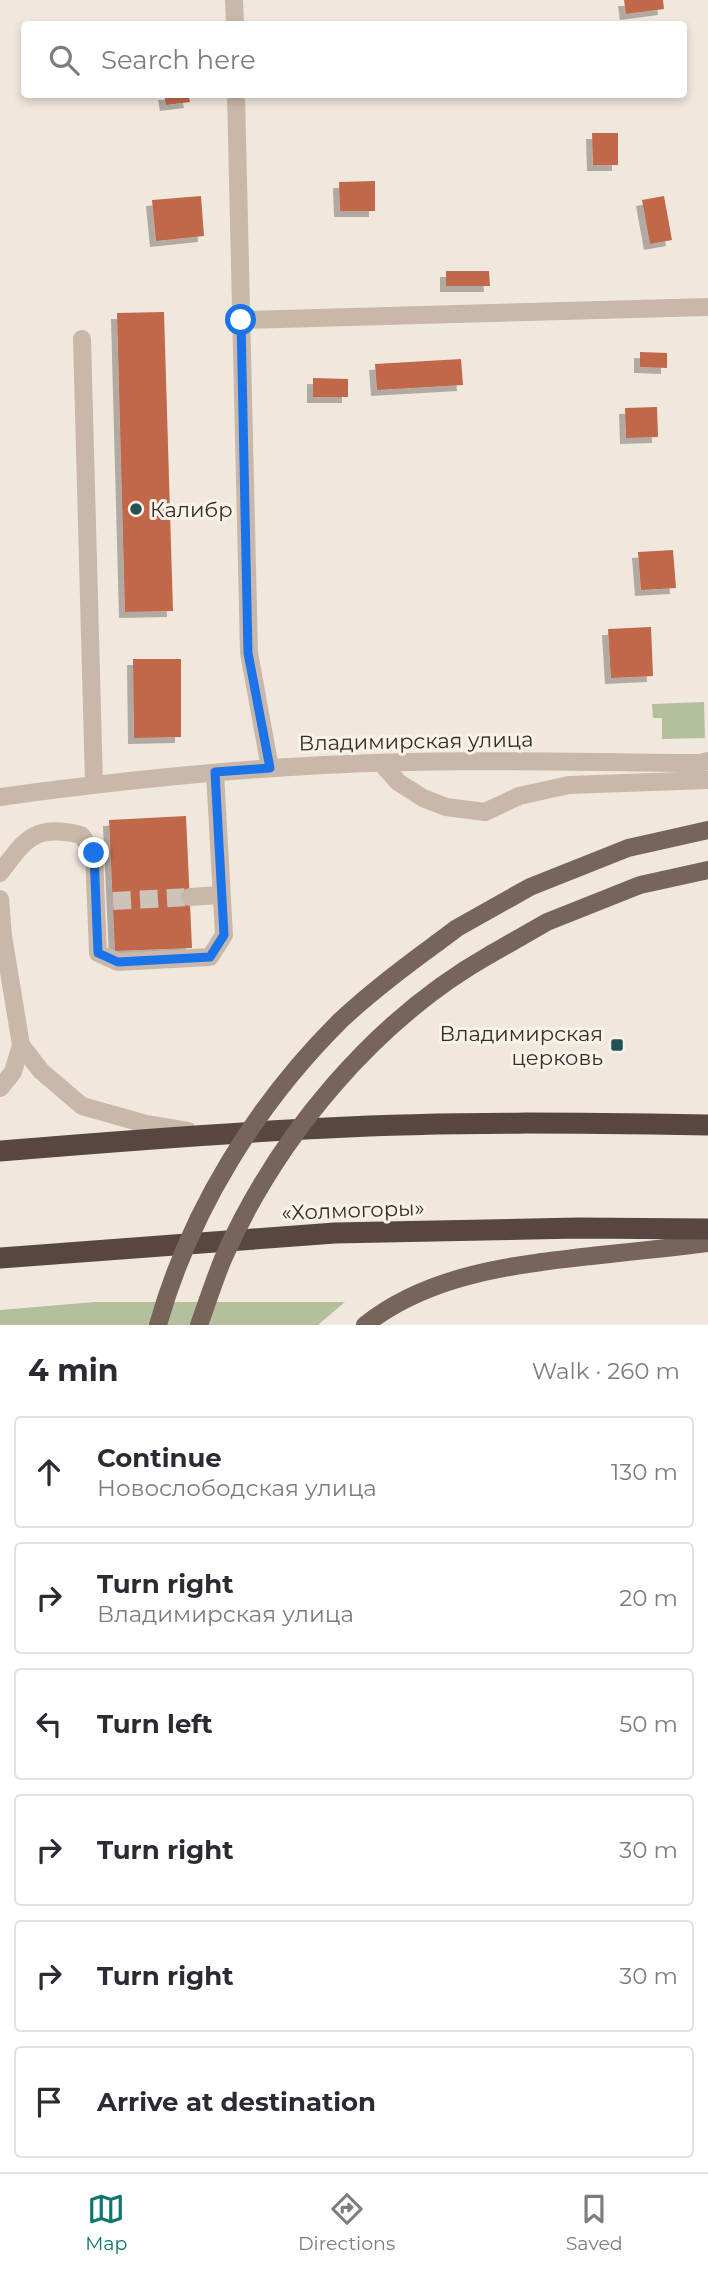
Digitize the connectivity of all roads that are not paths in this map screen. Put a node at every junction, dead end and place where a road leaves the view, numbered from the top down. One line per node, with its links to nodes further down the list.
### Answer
1 (234, 0): 2 (street)
2 (235, 21)
3 (236, 98): 5 (street)
4 (708, 307): 5 (street)
5 (241, 320): 9 (street)
6 (82, 339): 12 (street)
7 (708, 761): 8 (street, Владимирская улица)
8 (382, 764): 9 (street, Владимирская улица); 11 (street)
9 (270, 768): 10 (street, Владимирская улица)
10 (215, 772): 12 (street, Владимирская улица); 17 (street)
11 (708, 780)
12 (94, 784): 13 (street, Владимирская улица)
13 (0, 797)
14 (708, 830): 28 (main road, bridge)
15 (708, 870): 29 (main road, bridge)
16 (0, 873): 17 (street)
17 (222, 895): 18 (street)
18 (190, 897)
19 (0, 899): 20 (street)
20 (21, 1045): 21 (street); 23 (street)
21 (0, 1088)
22 (708, 1125): 23 (highway)
23 (209, 1135): 24 (highway)
24 (0, 1151)
25 (708, 1229): 27 (highway, «Холмогоры»)
26 (708, 1243): 30 (main road)
27 (0, 1258)
28 (158, 1325)
29 (199, 1325)
30 (365, 1325)

